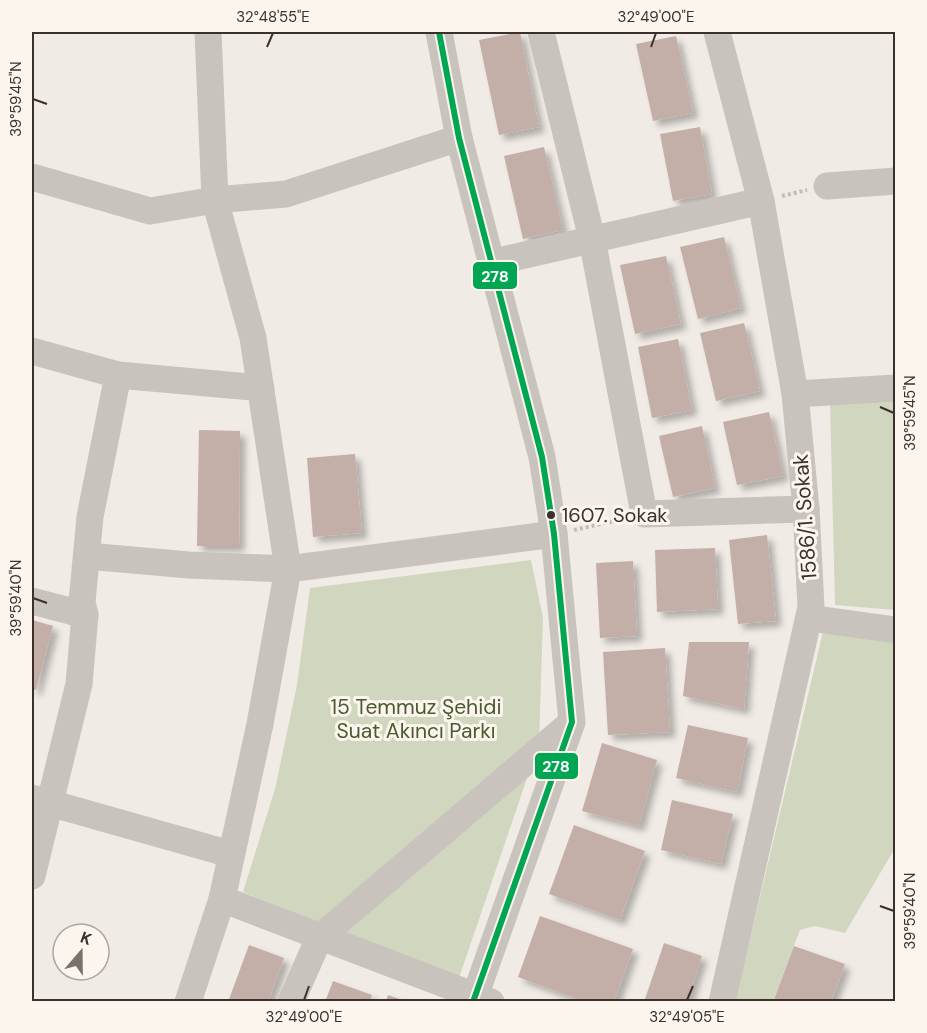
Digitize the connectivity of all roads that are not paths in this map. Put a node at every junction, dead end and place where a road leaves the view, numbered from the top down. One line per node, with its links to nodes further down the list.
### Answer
1 (208, 32): 9 (street)
2 (439, 32): 5 (street)
3 (541, 32): 11 (street)
4 (717, 32): 10 (street, 1586/1. Sokak)
5 (459, 138): 9 (street); 12 (street)
6 (32, 177): 9 (street)
7 (896, 181): 8 (street)
8 (827, 186)
9 (215, 200): 15 (street)
10 (760, 201): 11 (street); 17 (street, 1586/1. Sokak)
11 (592, 239): 12 (street); 18 (street)
12 (490, 263): 19 (street)
13 (32, 351): 14 (street)
14 (118, 375): 15 (street); 20 (street)
15 (261, 388): 21 (street)
16 (896, 388): 17 (street)
17 (795, 394): 18 (street, 1586/1. Sokak)
18 (806, 509): 24 (street, 1586/1. Sokak)
19 (554, 534): 21 (street); 26 (street)
20 (87, 556): 21 (street); 23 (street)
21 (288, 569): 28 (street)
22 (32, 601): 23 (street)
23 (85, 615): 27 (street)
24 (808, 618): 25 (street); 35 (street, 1586/1. Sokak)
25 (896, 630)
26 (572, 722): 31 (street); 32 (street)
27 (41, 800): 28 (street); 29 (street)
28 (230, 854): 30 (street)
29 (32, 876)
30 (222, 899): 31 (street); 33 (street)
31 (319, 938): 32 (street); 34 (street)
32 (480, 1000)
33 (188, 1002)
34 (291, 1002)
35 (722, 1002)

